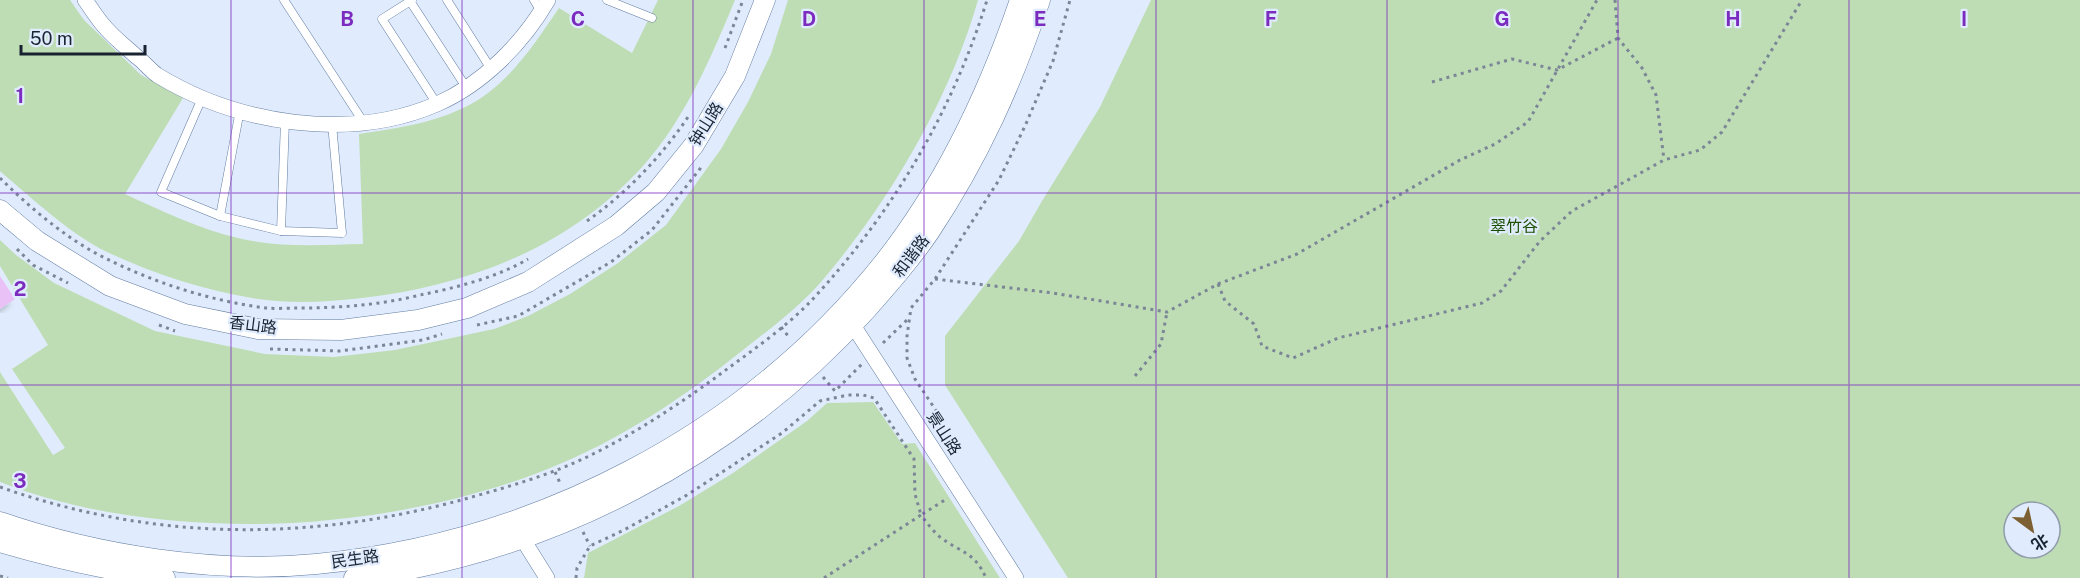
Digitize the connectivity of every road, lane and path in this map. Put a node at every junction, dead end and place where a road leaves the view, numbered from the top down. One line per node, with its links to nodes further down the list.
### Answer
1 (85, 0): 23 (street)
2 (284, 0): 28 (lane)
3 (447, 0): 19 (lane)
4 (607, 0): 16 (lane)
5 (742, 0): 18 (path)
6 (765, 0): 38 (main road, 钟山路)
7 (987, 0): 45 (path)
8 (1020, 0): 41 (main road, 和谐路)
9 (1040, 0): 41 (main road, 和谐路)
10 (1070, 0): 37 (path)
11 (1597, 0): 20 (path)
12 (1615, 0): 17 (path)
13 (1803, 0): 30 (path)
14 (411, 1): 22 (lane); 24 (lane)
15 (541, 4): 19 (street)
16 (652, 18)
17 (1618, 38): 20 (path); 30 (path)
18 (722, 57)
19 (490, 69): 22 (street)
20 (1557, 70): 21 (path); 39 (path)
21 (1432, 82)
22 (466, 87): 24 (street)
23 (202, 98): 26 (street); 33 (lane)
24 (437, 104): 28 (street)
25 (694, 106): 34 (path)
26 (240, 111): 27 (street); 33 (lane)
27 (285, 121): 29 (street); 35 (lane)
28 (364, 123): 29 (street)
29 (332, 124): 35 (lane)
30 (1664, 160): 39 (path)
31 (0, 178): 36 (path)
32 (0, 210): 38 (main road, 香山路)
33 (220, 216): 35 (lane)
34 (580, 226)
35 (281, 231)
36 (534, 255)
37 (935, 279): 40 (path); 43 (path)
38 (528, 282)
39 (1218, 284): 40 (path)
40 (1167, 312): 42 (path)
41 (847, 317): 44 (main road, 和谐路); 46 (street, 景山路)
42 (1135, 376)
43 (940, 418)
44 (695, 444): 49 (main road, 民生路)
45 (0, 487)
46 (959, 490): 47 (path); 59 (street, 景山路)
47 (921, 515): 56 (path); 57 (path); 58 (path)
48 (0, 522): 49 (main road, 民生路)
49 (517, 531): 54 (main road, 民生路); 55 (street)
50 (0, 542): 53 (main road)
51 (0, 576): 52 (path)
52 (8, 578)
53 (165, 578)
54 (354, 578)
55 (547, 578)
56 (576, 578)
57 (824, 578)
58 (986, 578)
59 (1016, 578)

